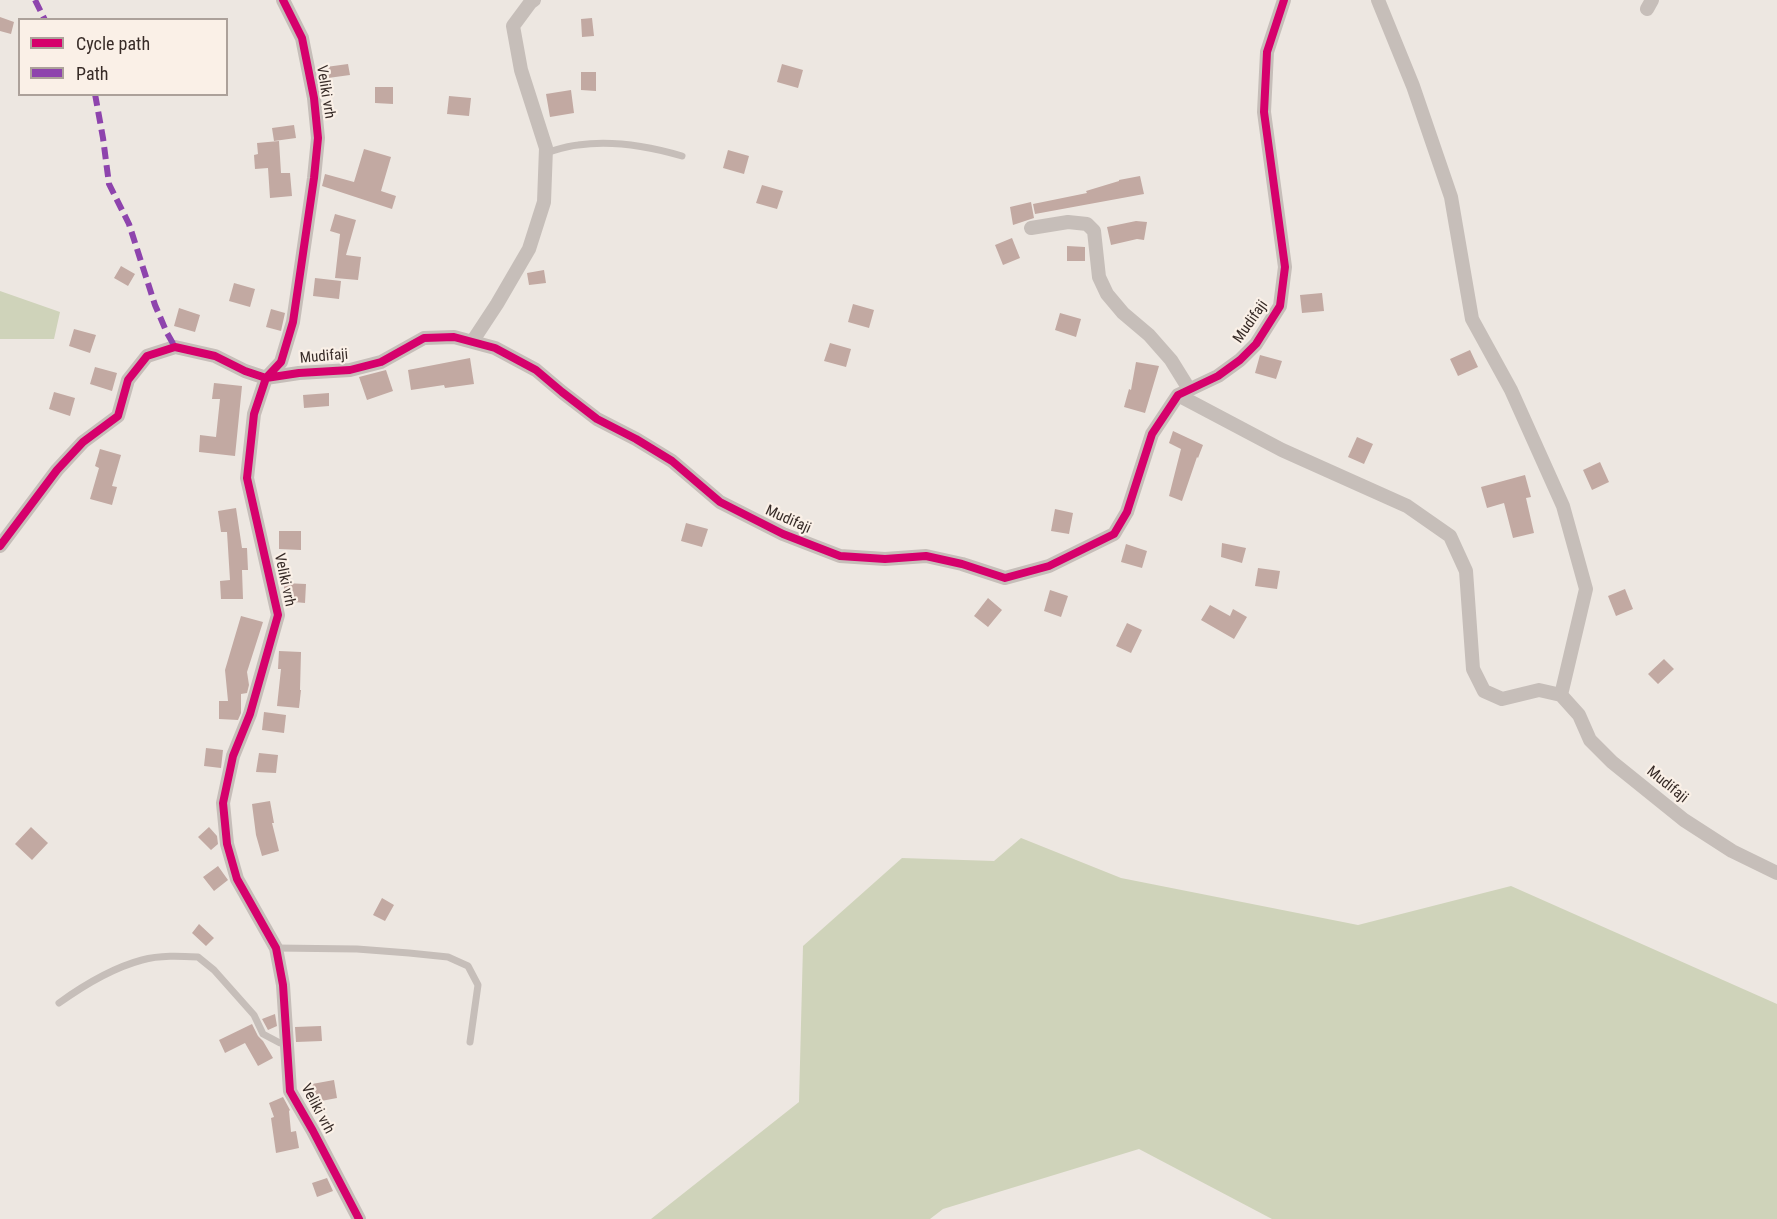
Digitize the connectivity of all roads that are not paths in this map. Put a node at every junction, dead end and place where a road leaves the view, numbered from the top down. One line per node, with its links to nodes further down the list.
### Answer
1 (283, 0): 9 (street, Veliki vrh)
2 (534, 0): 5 (street)
3 (1284, 0): 10 (street, Mudifaji)
4 (1378, 0): 12 (street)
5 (545, 153): 6 (lane); 8 (street)
6 (682, 156)
7 (1031, 228): 10 (street)
8 (472, 342): 9 (street, Mudifaji); 10 (street, Mudifaji)
9 (266, 378): 11 (street, Mudifaji); 14 (street, Veliki vrh)
10 (1183, 392): 12 (street)
11 (0, 546)
12 (1561, 695): 13 (street, Mudifaji)
13 (1777, 873)
14 (276, 948): 16 (lane); 17 (street, Veliki vrh)
15 (59, 1003): 17 (lane)
16 (470, 1042)
17 (286, 1043): 18 (street, Veliki vrh)
18 (359, 1219)

